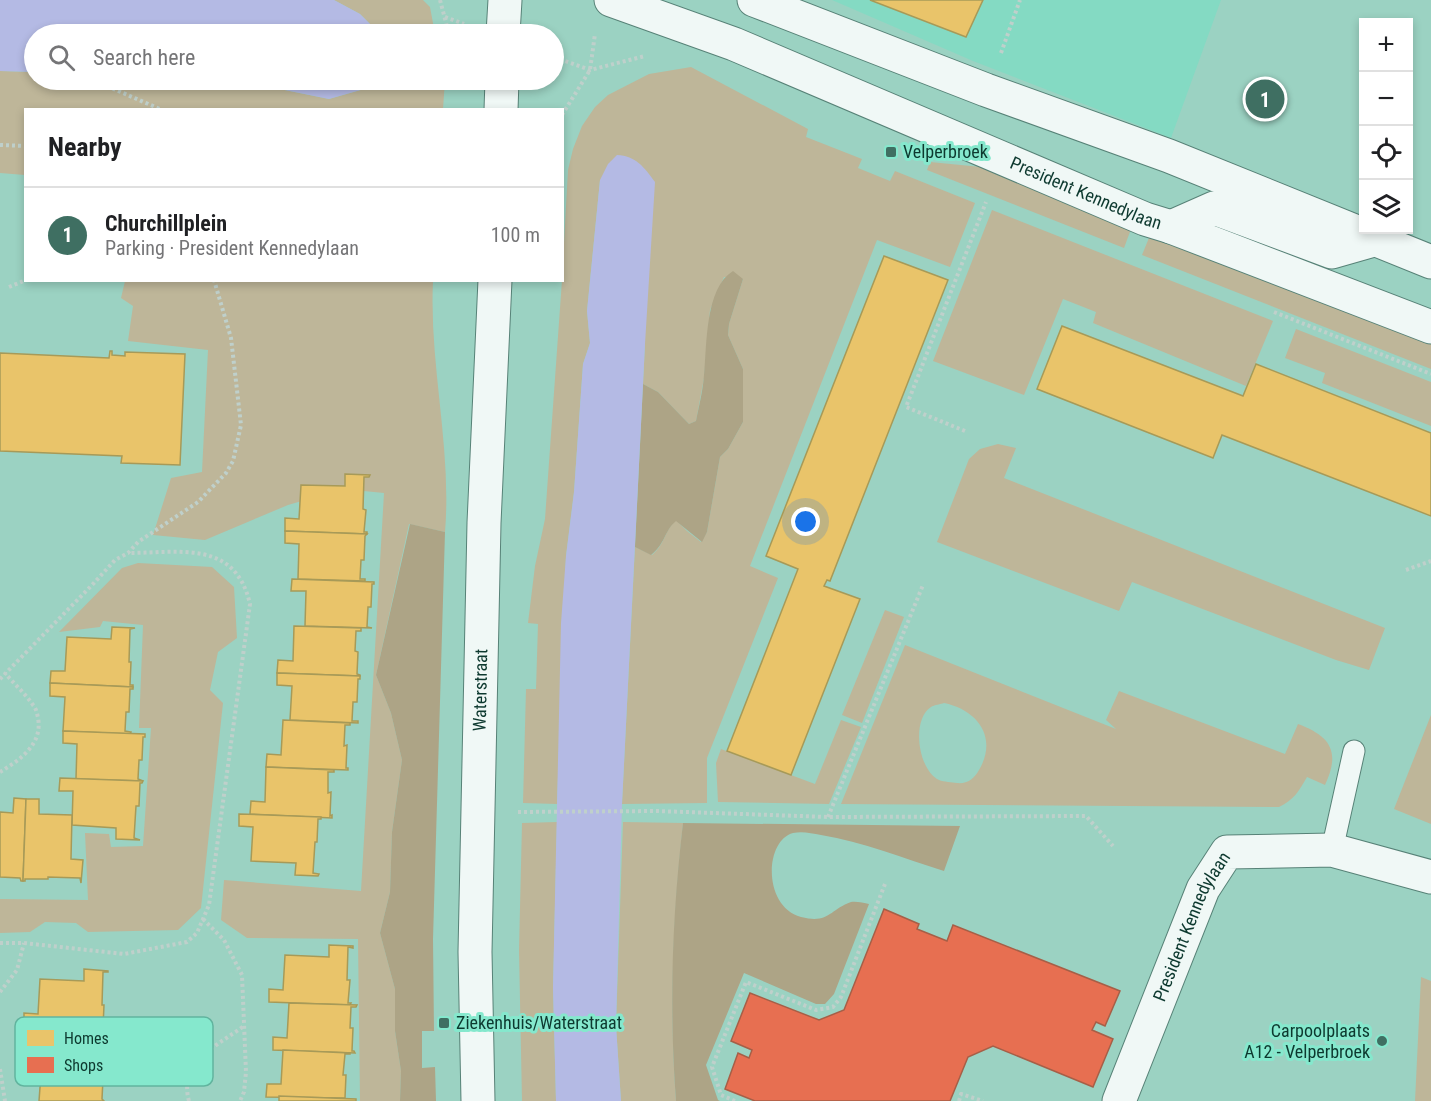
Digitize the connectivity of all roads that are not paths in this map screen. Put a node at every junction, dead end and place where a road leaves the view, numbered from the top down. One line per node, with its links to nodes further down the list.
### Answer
1 (505, 0): 4 (street)
2 (611, 0): 7 (street, President Kennedylaan)
3 (754, 0): 8 (street)
4 (504, 24)
5 (502, 90): 6 (street)
6 (501, 108)
7 (1171, 226): 8 (street); 11 (street, President Kennedylaan)
8 (1374, 240): 9 (street)
9 (1431, 262)
10 (495, 282): 15 (street, Waterstraat)
11 (1431, 327)
12 (1354, 751): 13 (lane)
13 (1332, 850): 14 (street, President Kennedylaan); 16 (street, President Kennedylaan)
14 (1431, 877)
15 (478, 1101)
16 (1119, 1101)

